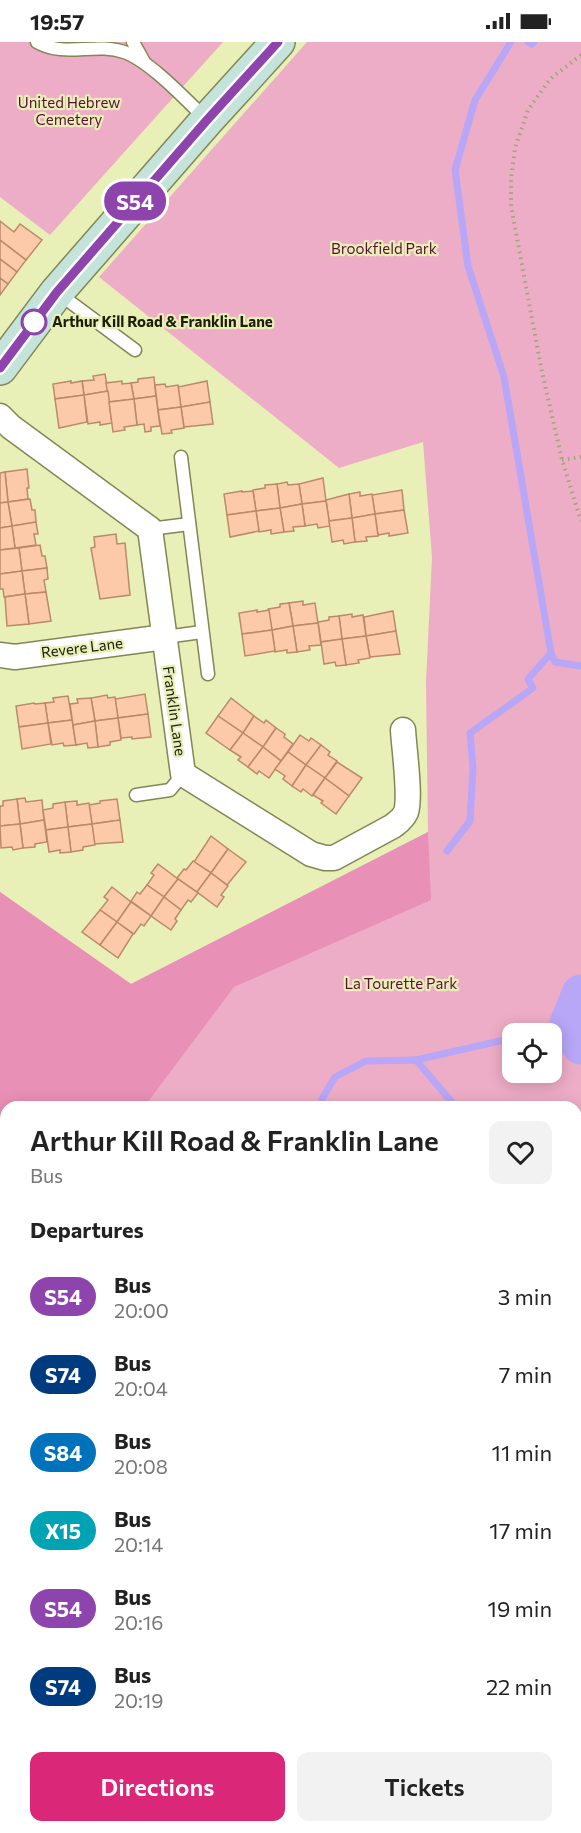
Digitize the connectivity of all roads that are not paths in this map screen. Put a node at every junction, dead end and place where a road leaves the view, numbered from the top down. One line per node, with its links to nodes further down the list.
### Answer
1 (37, 42): 5 (lane)
2 (95, 42): 5 (lane)
3 (133, 42): 6 (lane)
4 (278, 42): 7 (street)
5 (74, 50): 6 (lane)
6 (144, 62): 7 (lane)
7 (207, 120): 8 (street)
8 (57, 292): 9 (lane); 10 (street)
9 (135, 350)
10 (0, 368)
11 (0, 416): 14 (street)
12 (181, 457): 13 (lane)
13 (189, 524): 14 (lane); 15 (lane)
14 (150, 529): 16 (street, Franklin Lane)
15 (202, 632): 16 (lane); 18 (lane)
16 (165, 637): 17 (street, Revere Lane); 20 (street, Franklin Lane)
17 (0, 655)
18 (208, 674)
19 (403, 729): 20 (street, Franklin Lane)
20 (183, 774): 21 (lane)
21 (136, 795)

